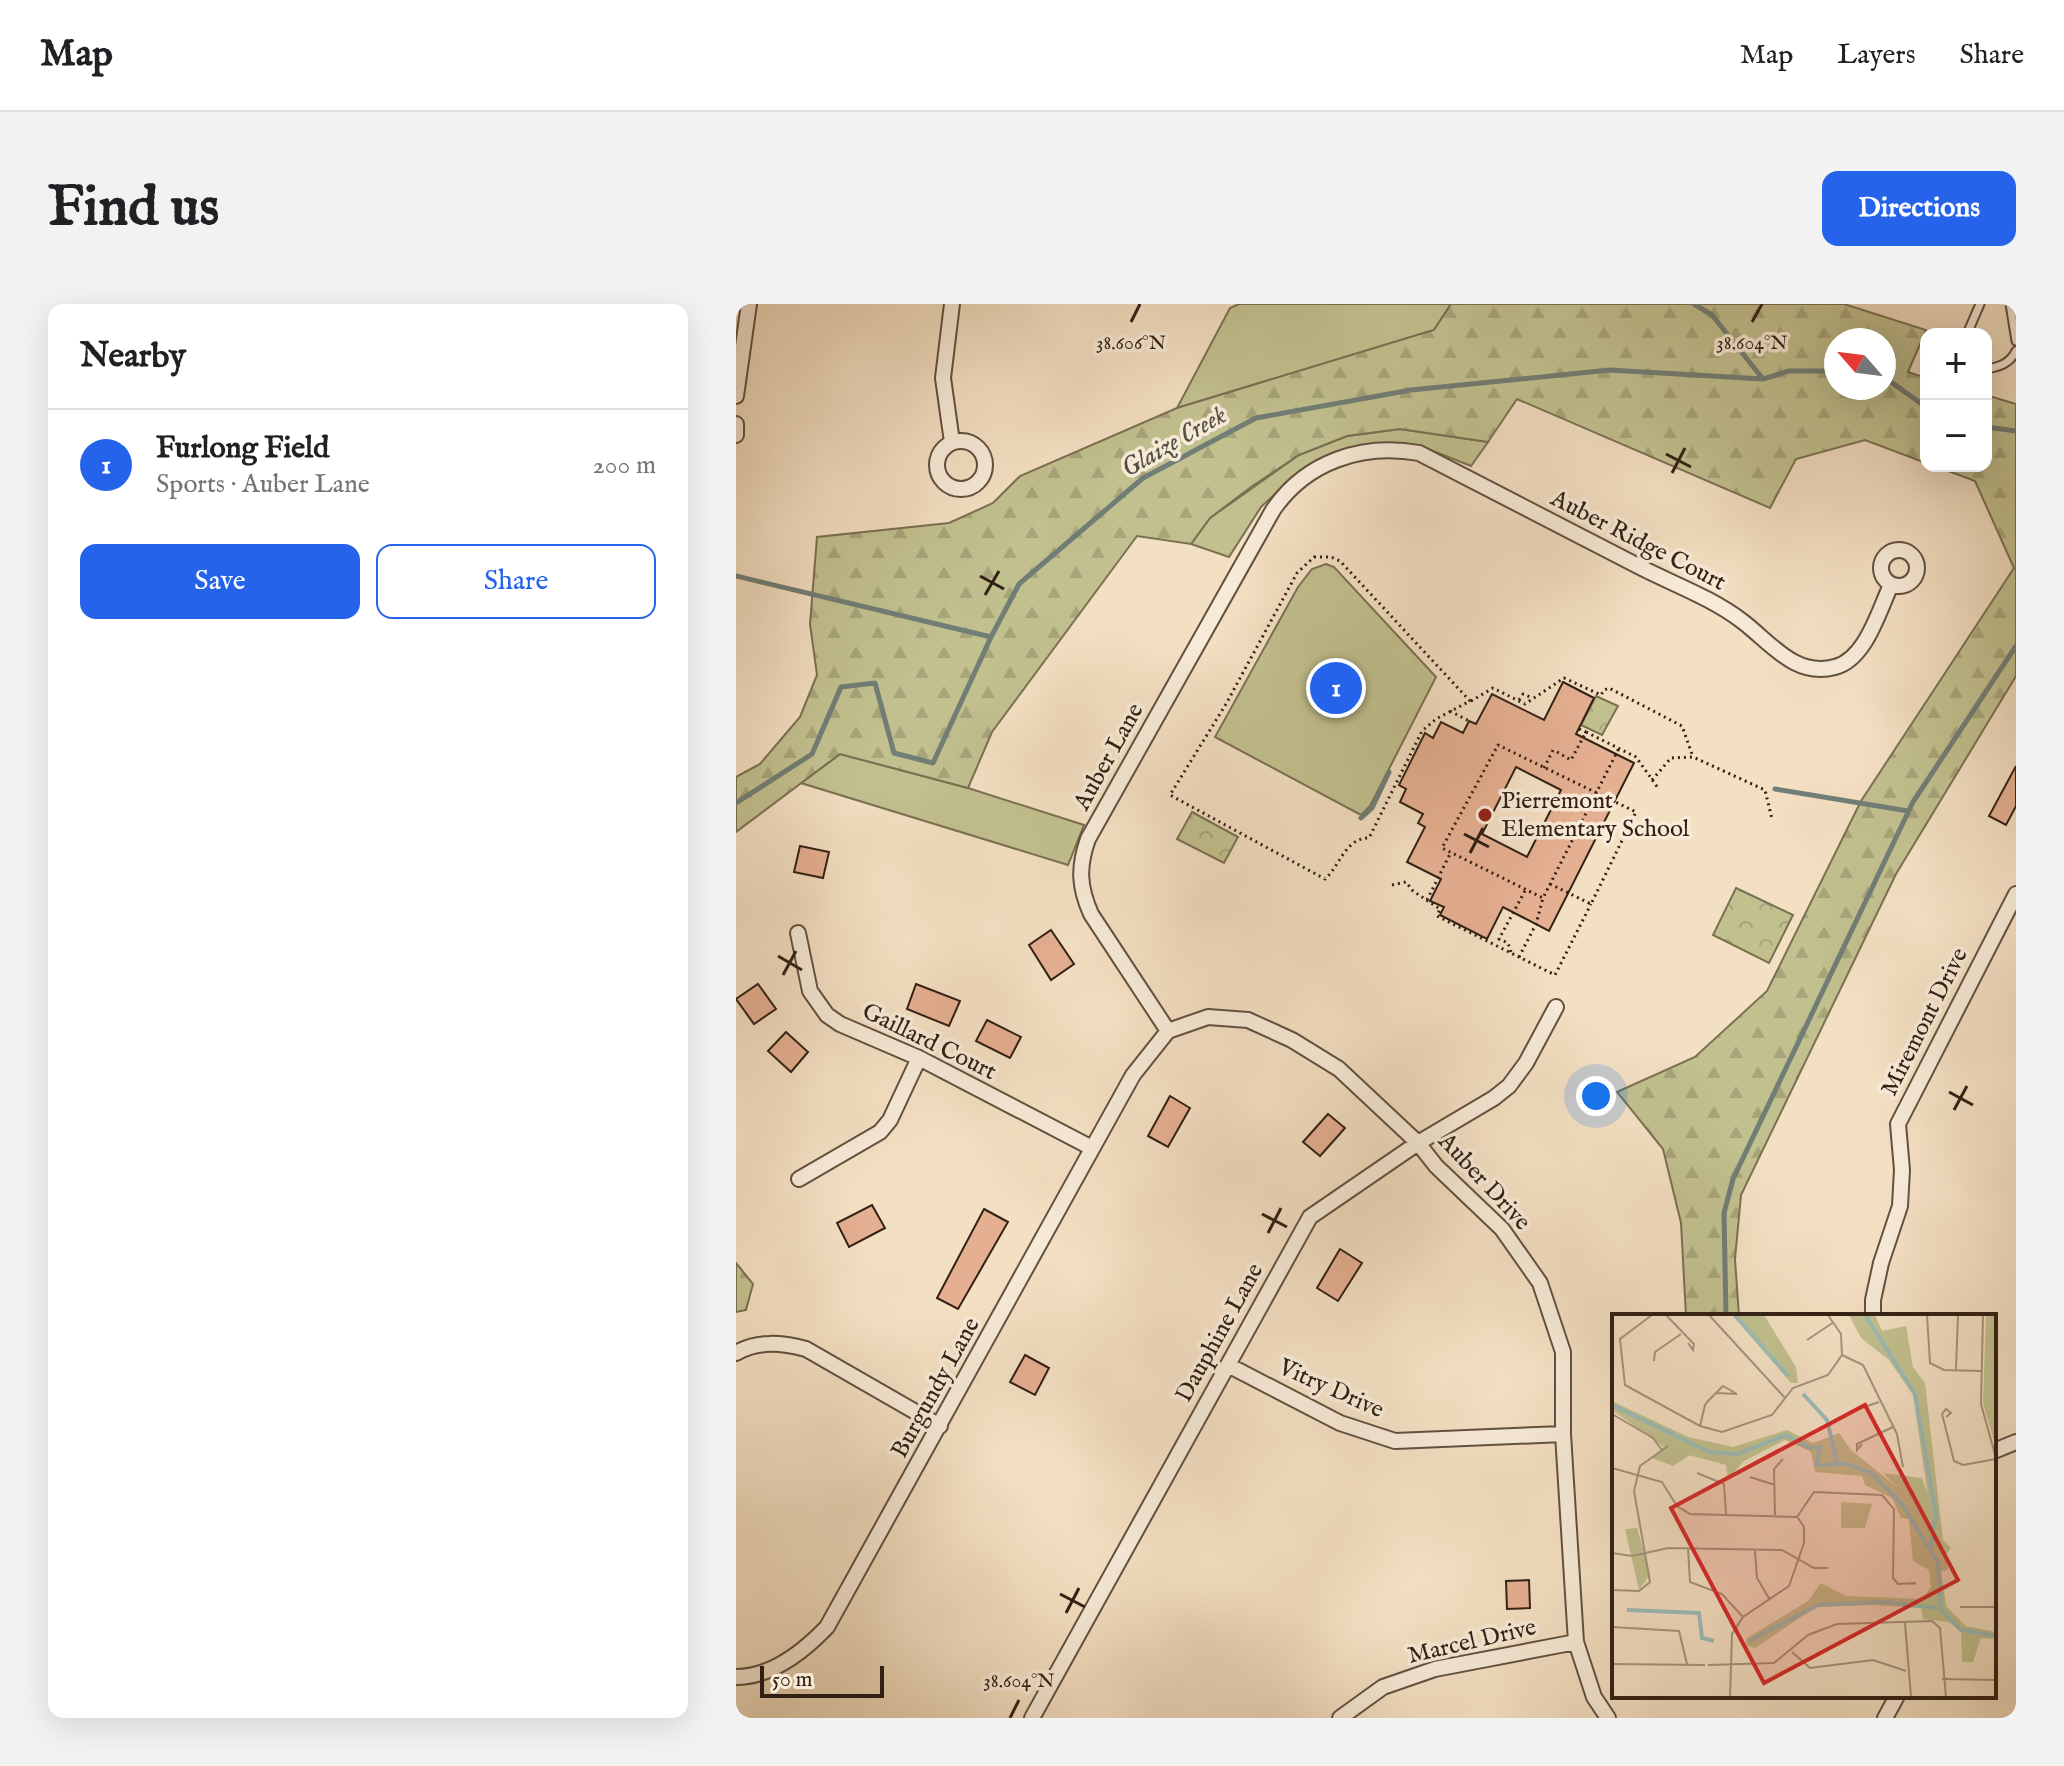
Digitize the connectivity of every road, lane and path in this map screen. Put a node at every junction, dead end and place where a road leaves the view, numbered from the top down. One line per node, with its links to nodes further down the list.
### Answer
1 (749, 304): 9 (street)
2 (952, 304): 12 (street)
3 (1980, 304): 5 (lane)
4 (2010, 304): 6 (lane)
5 (1970, 328)
6 (2016, 341)
7 (2016, 351): 8 (lane)
8 (1992, 368)
9 (736, 396)
10 (736, 424): 11 (street)
11 (736, 435)
12 (952, 442)
13 (1315, 469): 14 (street, Auber Ridge Court); 41 (street, Auber Lane)
14 (1891, 585)
15 (1533, 698): 16 (path); 16 (path); 23 (path)
16 (1519, 700): 17 (path)
17 (1470, 701): 18 (path); 18 (path)
18 (1450, 711): 19 (path)
19 (1469, 721)
20 (1579, 729): 21 (path)
21 (1587, 730): 22 (path); 24 (path)
22 (1619, 748): 25 (path); 27 (path)
23 (1693, 757): 25 (path); 28 (path)
24 (1544, 768): 27 (path); 29 (path)
25 (1652, 780): 26 (path)
26 (1658, 788)
27 (1597, 794): 30 (path); 36 (path)
28 (1772, 819)
29 (1451, 853): 32 (path); 35 (path)
30 (1550, 884): 34 (path); 36 (path)
31 (1392, 885): 35 (path)
32 (1526, 889): 34 (path); 38 (path)
33 (2016, 894): 46 (street, Miremont Drive)
34 (1543, 898): 39 (path)
35 (1427, 900): 38 (path)
36 (1591, 904): 39 (path)
37 (798, 933): 42 (street, Gaillard Court)
38 (1511, 952): 39 (path)
39 (1519, 957)
40 (1556, 1007): 43 (street, Dauphine Lane)
41 (1168, 1031): 43 (street, Auber Drive); 44 (street, Burgundy Lane)
42 (919, 1058): 44 (street, Gaillard Court); 45 (street)
43 (1418, 1143): 48 (street, Dauphine Lane); 50 (street, Auber Drive)
44 (1092, 1148): 49 (street, Burgundy Lane)
45 (799, 1179)
46 (1873, 1314)
47 (736, 1353): 49 (street)
48 (1228, 1365): 50 (street, Vitry Drive); 56 (street, Dauphine Lane)
49 (940, 1426): 54 (street, Burgundy Lane)
50 (1563, 1434): 53 (street, Auber Drive)
51 (2016, 1442): 52 (street)
52 (1996, 1450)
53 (1576, 1642): 57 (street, Marcel Drive); 58 (street, Auber Drive)
54 (736, 1677)
55 (1896, 1698): 59 (street)
56 (1032, 1718)
57 (1340, 1718)
58 (1608, 1718)
59 (1885, 1718)

